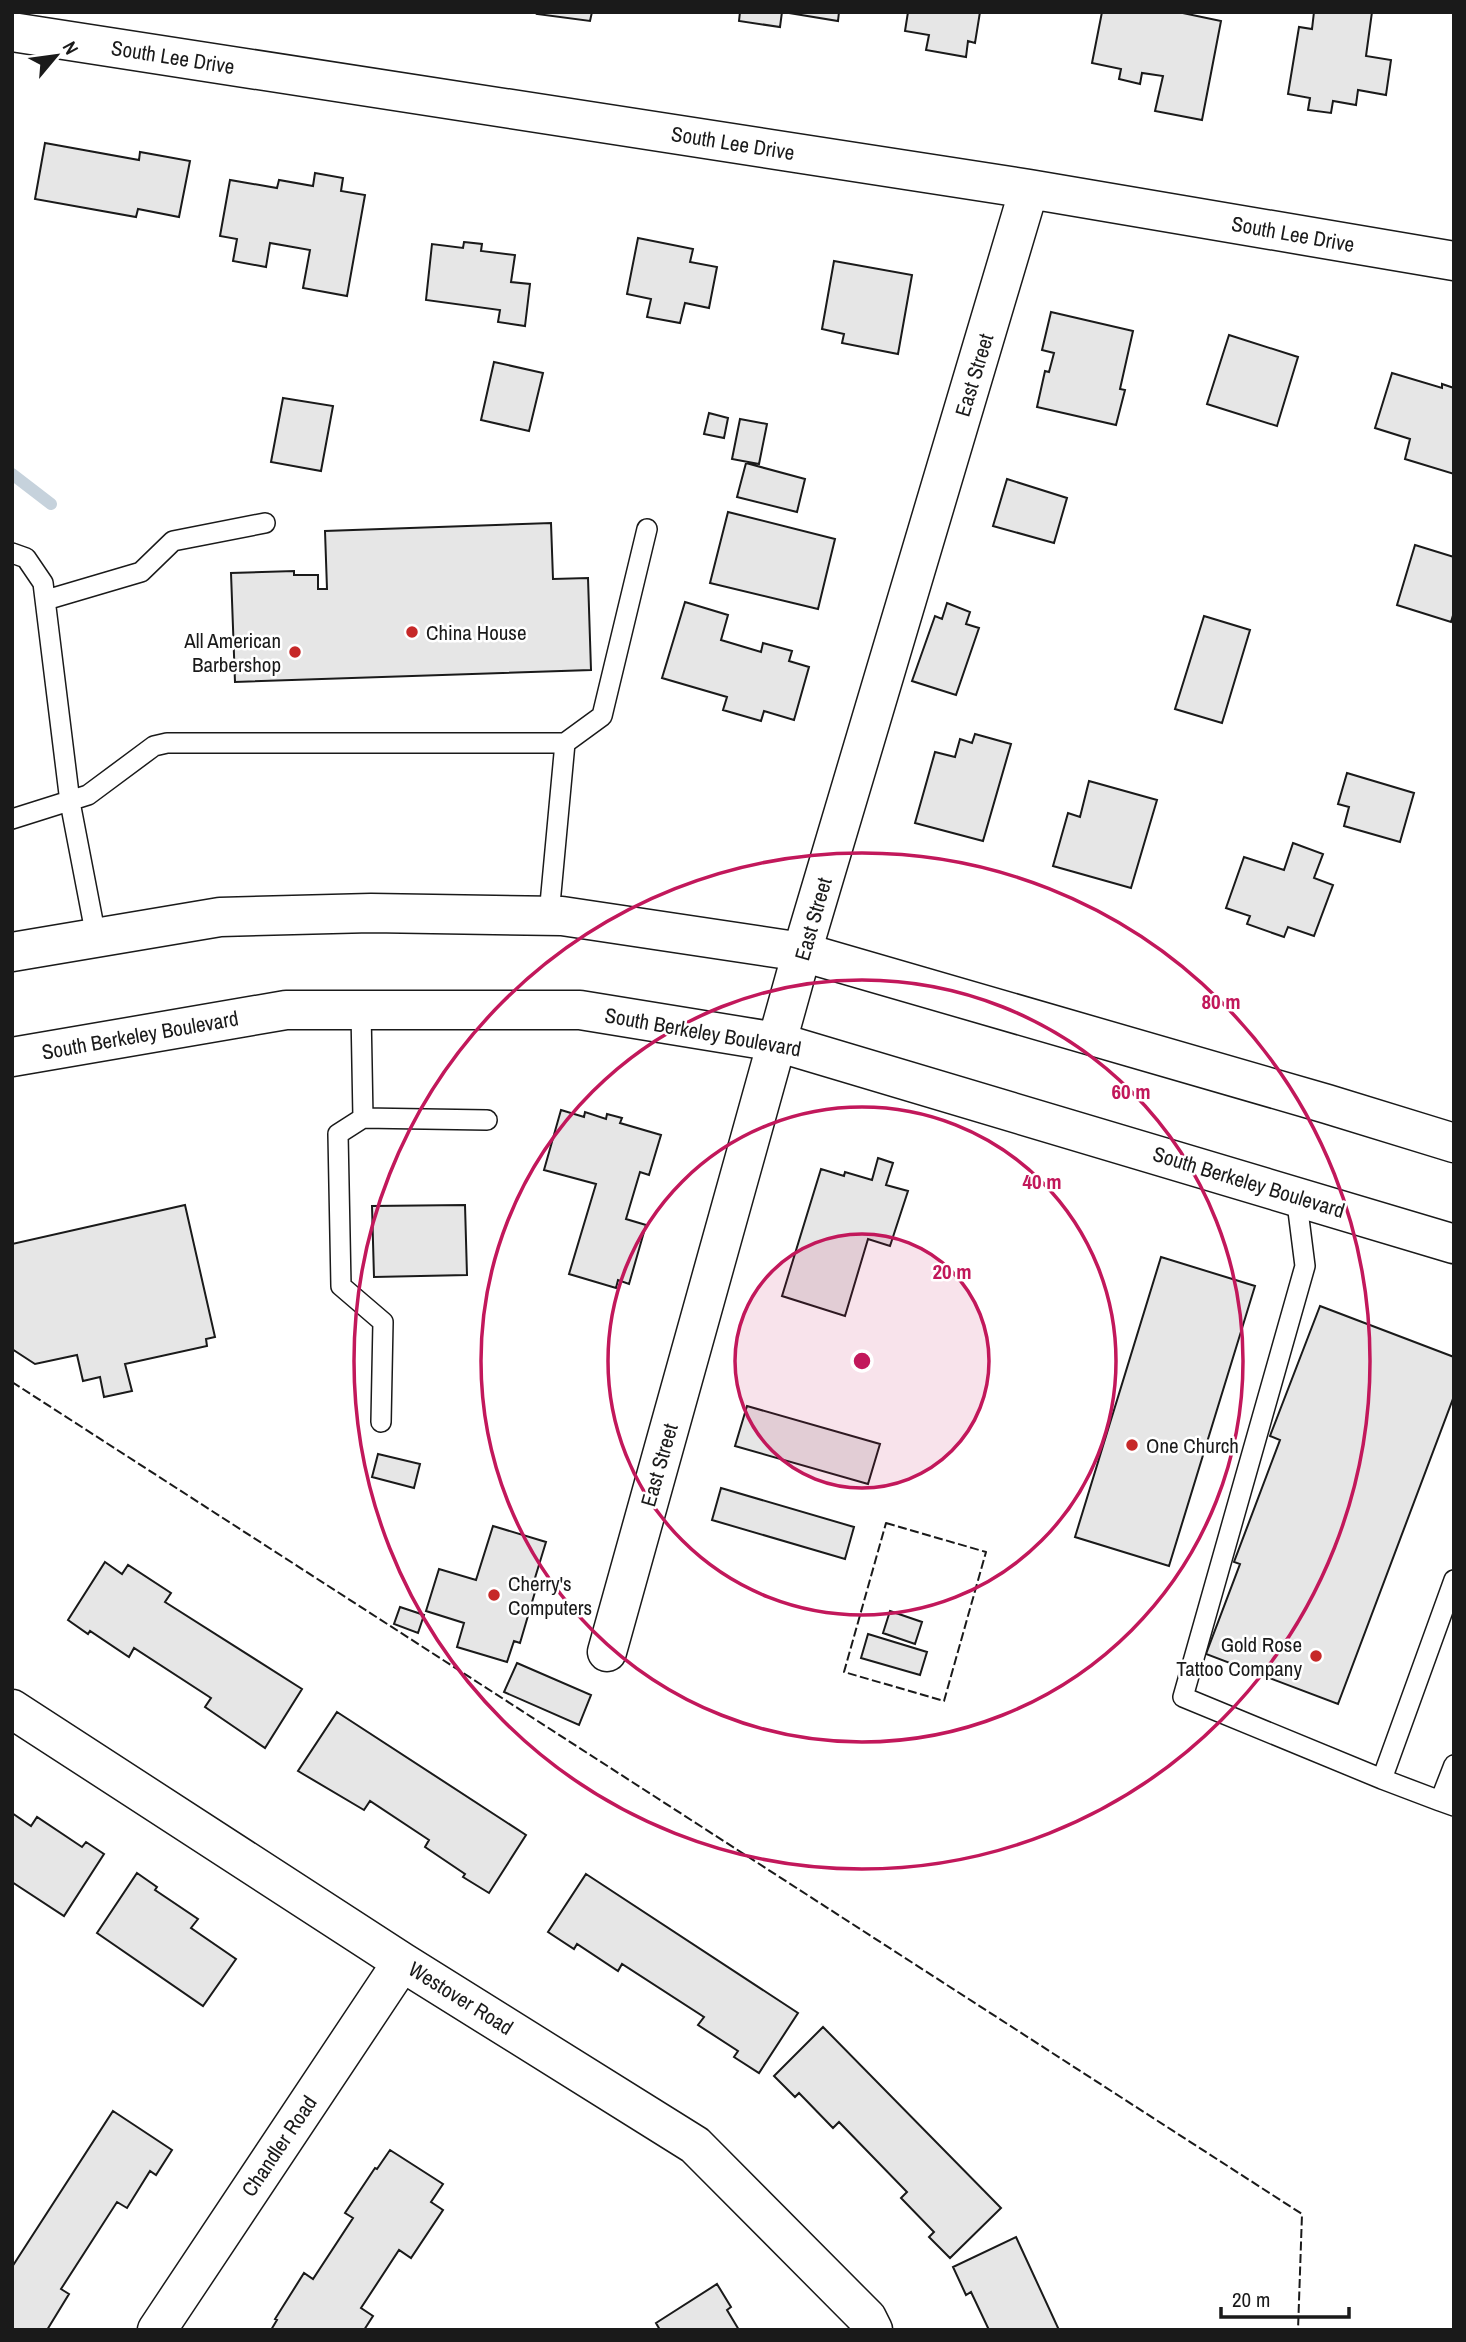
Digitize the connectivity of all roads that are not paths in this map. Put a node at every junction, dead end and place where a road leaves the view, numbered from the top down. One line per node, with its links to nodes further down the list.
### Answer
1 (12, 32): 2 (street, South Lee Drive)
2 (1029, 189): 3 (street, South Lee Drive); 14 (street, East Street)
3 (1454, 261)
4 (265, 523): 7 (lane)
5 (647, 529): 8 (lane)
6 (12, 552): 7 (lane)
7 (46, 600): 9 (lane)
8 (565, 743): 9 (lane); 11 (lane)
9 (70, 802): 10 (lane); 12 (lane)
10 (12, 819)
11 (549, 915): 12 (street); 14 (street)
12 (96, 937): 13 (street)
13 (12, 952)
14 (803, 952): 16 (street, East Street); 20 (street)
15 (361, 1011): 16 (street, South Berkeley Boulevard); 17 (street, South Berkeley Boulevard); 18 (lane)
16 (777, 1042): 21 (street, South Berkeley Boulevard); 26 (street, East Street)
17 (12, 1057)
18 (363, 1118): 19 (lane); 23 (lane)
19 (487, 1120)
20 (1454, 1143)
21 (1296, 1195): 22 (street, South Berkeley Boulevard); 29 (lane)
22 (1454, 1244)
23 (381, 1422)
24 (1454, 1580): 25 (lane)
25 (1447, 1618): 29 (lane)
26 (607, 1652)
27 (12, 1709): 31 (street, Westover Road)
28 (1454, 1765): 30 (lane)
29 (1382, 1779): 30 (lane)
30 (1447, 1804)
31 (402, 1962): 32 (street, Chandler Road); 33 (street, Westover Road)
32 (157, 2330)
33 (873, 2330)

